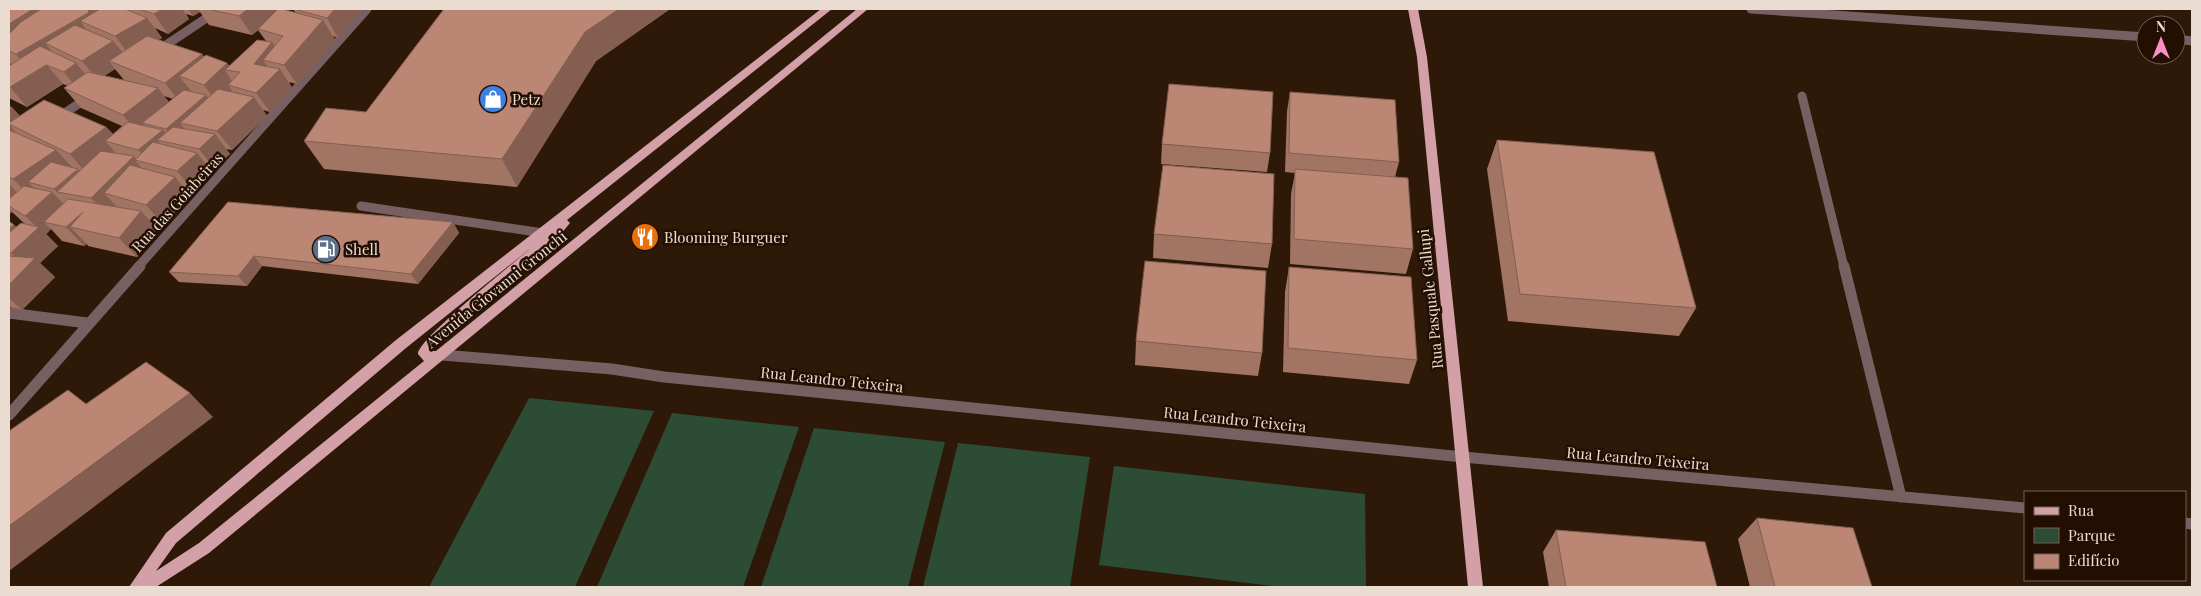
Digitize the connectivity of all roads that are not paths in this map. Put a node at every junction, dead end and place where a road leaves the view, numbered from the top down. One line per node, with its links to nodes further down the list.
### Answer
1 (220, 9): 8 (street)
2 (367, 9): 16 (street, Rua das Goiabeiras)
3 (827, 9): 12 (main road, Avenida Giovanni Gronchi)
4 (863, 9): 17 (main road, Avenida Giovanni Gronchi)
5 (1413, 9): 19 (main road, Rua Pasquale Gallupi)
6 (1751, 9): 7 (street)
7 (2136, 36)
8 (152, 55)
9 (99, 90): 11 (street)
10 (1802, 96): 20 (street)
11 (50, 122)
12 (585, 199): 14 (main road, Avenida Giovanni Gronchi); 17 (main road)
13 (361, 206): 14 (street)
14 (543, 233): 22 (main road, Avenida Giovanni Gronchi)
15 (9, 313): 16 (street)
16 (87, 323): 18 (street, Rua das Goiabeiras)
17 (442, 355): 19 (street, Rua Leandro Teixeira); 23 (main road, Avenida Giovanni Gronchi)
18 (9, 415)
19 (1463, 458): 20 (street, Rua Leandro Teixeira); 24 (main road, Rua Pasquale Gallupi)
20 (1901, 497): 21 (street, Rua Leandro Teixeira)
21 (2024, 508)
22 (136, 587)
23 (144, 587)
24 (1476, 587)

